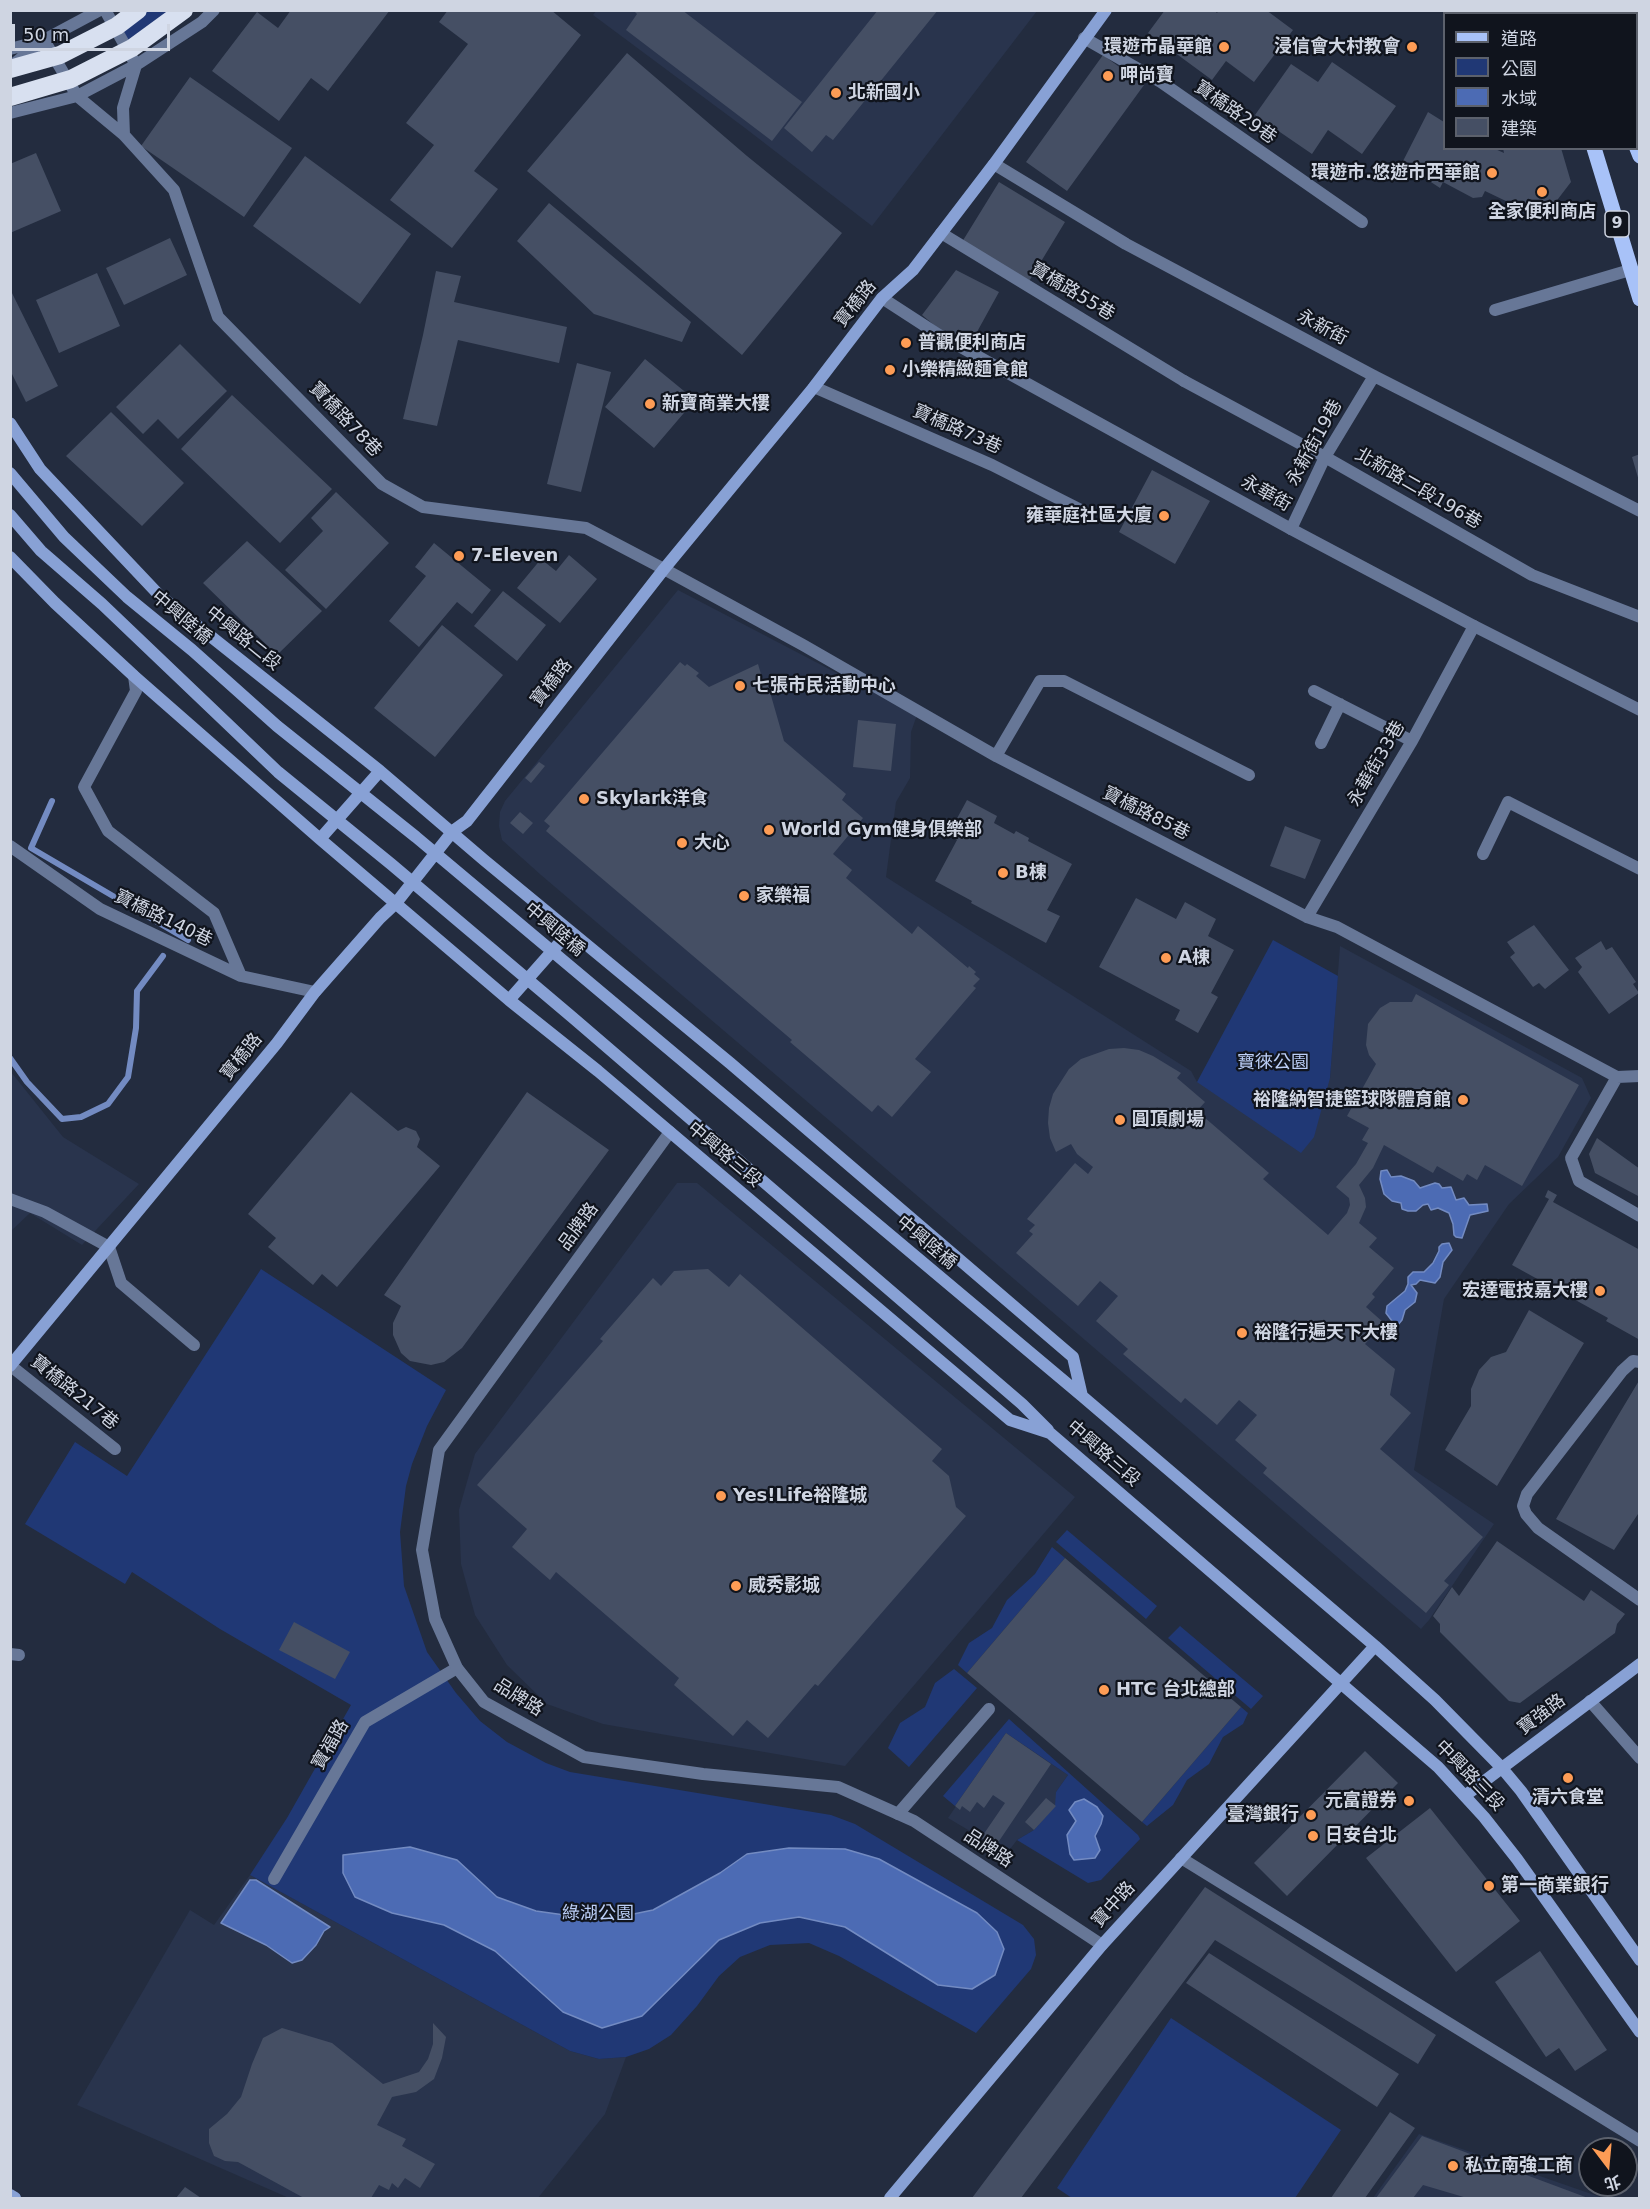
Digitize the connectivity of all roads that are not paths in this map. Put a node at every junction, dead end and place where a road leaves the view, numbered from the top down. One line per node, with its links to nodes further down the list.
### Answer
1 (100, 10): 8 (street)
2 (105, 10): 10 (street)
3 (138, 10): 11 (highway)
4 (184, 10): 13 (highway)
5 (214, 10): 10 (street)
6 (1106, 10): 7 (street, 寶橋路)
7 (1084, 38): 17 (street, 寶橋路); 18 (street, 寶橋路29巷)
8 (44, 39): 9 (street); 11 (street); 12 (street, 寶橋路78巷)
9 (10, 49)
10 (136, 65): 12 (street); 15 (street)
11 (10, 67)
12 (77, 96): 14 (street); 15 (street, 寶橋路78巷)
13 (10, 97)
14 (10, 113)
15 (124, 135): 35 (street, 寶橋路78巷)
16 (1595, 150): 20 (main road, 9)
17 (994, 164): 19 (street, 寶橋路); 24 (street, 永新街)
18 (1362, 222)
19 (941, 233): 21 (street, 寶橋路); 25 (street, 寶橋路55巷)
20 (1630, 270): 22 (main road, 9); 23 (street)
21 (882, 298): 26 (street, 寶橋路); 33 (street, 永華街)
22 (1640, 299)
23 (1495, 310)
24 (1374, 376): 28 (street, 永新街19巷); 31 (street, 永新街)
25 (1184, 381): 28 (street, 北新路二段196巷)
26 (814, 387): 30 (street, 寶橋路73巷); 35 (street, 寶橋路)
27 (10, 423): 45 (street, 中興路二段)
28 (1325, 457): 33 (street, 永新街19巷); 36 (street, 北新路二段196巷)
29 (12, 476): 67 (street, 中興陸橋)
30 (1083, 511)
31 (1640, 511)
32 (10, 514): 68 (street)
33 (1291, 529): 37 (street, 永華街)
34 (11, 559): 38 (street)
35 (664, 569): 44 (street, 寶橋路85巷); 47 (street, 寶橋路)
36 (1640, 617)
37 (1474, 626): 41 (street, 永華街); 42 (street, 永華街33巷)
38 (134, 676): 48 (street); 55 (street)
39 (1314, 691): 40 (street)
40 (1340, 704): 42 (street); 43 (street)
41 (1640, 710)
42 (1412, 741): 53 (street, 永華街33巷)
43 (1321, 743)
44 (996, 756): 46 (street); 53 (street, 寶橋路85巷)
45 (380, 771): 47 (street, 中興路二段); 48 (street)
46 (1249, 775)
47 (453, 831): 52 (street, 寶橋路); 54 (street, 中興路三段)
48 (320, 839): 52 (street)
49 (10, 846): 55 (street, 寶橋路140巷)
50 (1483, 854): 51 (street)
51 (1640, 869)
52 (396, 903): 56 (street, 寶橋路); 57 (street, 中興路三段)
53 (1307, 917): 59 (street, 寶橋路85巷)
54 (570, 931): 57 (street); 67 (street, 中興路三段)
55 (241, 976): 56 (street, 寶橋路140巷)
56 (315, 992): 63 (street, 寶橋路)
57 (509, 1000): 60 (street, 中興路三段)
58 (1640, 1076): 59 (street)
59 (1617, 1077): 62 (street)
60 (670, 1132): 68 (street, 中興路三段); 73 (street, 品牌路)
61 (10, 1199): 63 (street)
62 (1640, 1216)
63 (109, 1247): 64 (street); 66 (street, 寶橋路)
64 (194, 1346)
65 (1640, 1362): 70 (street)
66 (11, 1366): 69 (street, 寶橋路217巷)
67 (1082, 1396): 71 (street, 中興路三段)
68 (1050, 1432): 74 (street, 中興路三段)
69 (114, 1449)
70 (1640, 1600)
71 (1375, 1646): 74 (street, 寶中路); 78 (street, 中興路三段)
72 (1640, 1664): 75 (street, 寶強路)
73 (458, 1668): 80 (street, 品牌路); 82 (street, 寶福路)
74 (1341, 1682): 79 (street, 中興路三段); 81 (street, 寶中路)
75 (1590, 1701): 77 (street); 78 (street, 寶強路)
76 (989, 1708): 80 (street)
77 (1640, 1758)
78 (1501, 1767): 79 (street, 寶強路); 84 (street, 中興路三段)
79 (1466, 1795): 85 (street, 中興路三段)
80 (898, 1814): 83 (street, 品牌路)
81 (1181, 1858): 83 (street, 寶中路); 86 (street)
82 (274, 1879)
83 (1102, 1945): 89 (street, 寶中路)
84 (1640, 1960)
85 (1640, 2032)
86 (1640, 2141)
87 (10, 2195): 88 (street)
88 (15, 2199)
89 (890, 2199)

